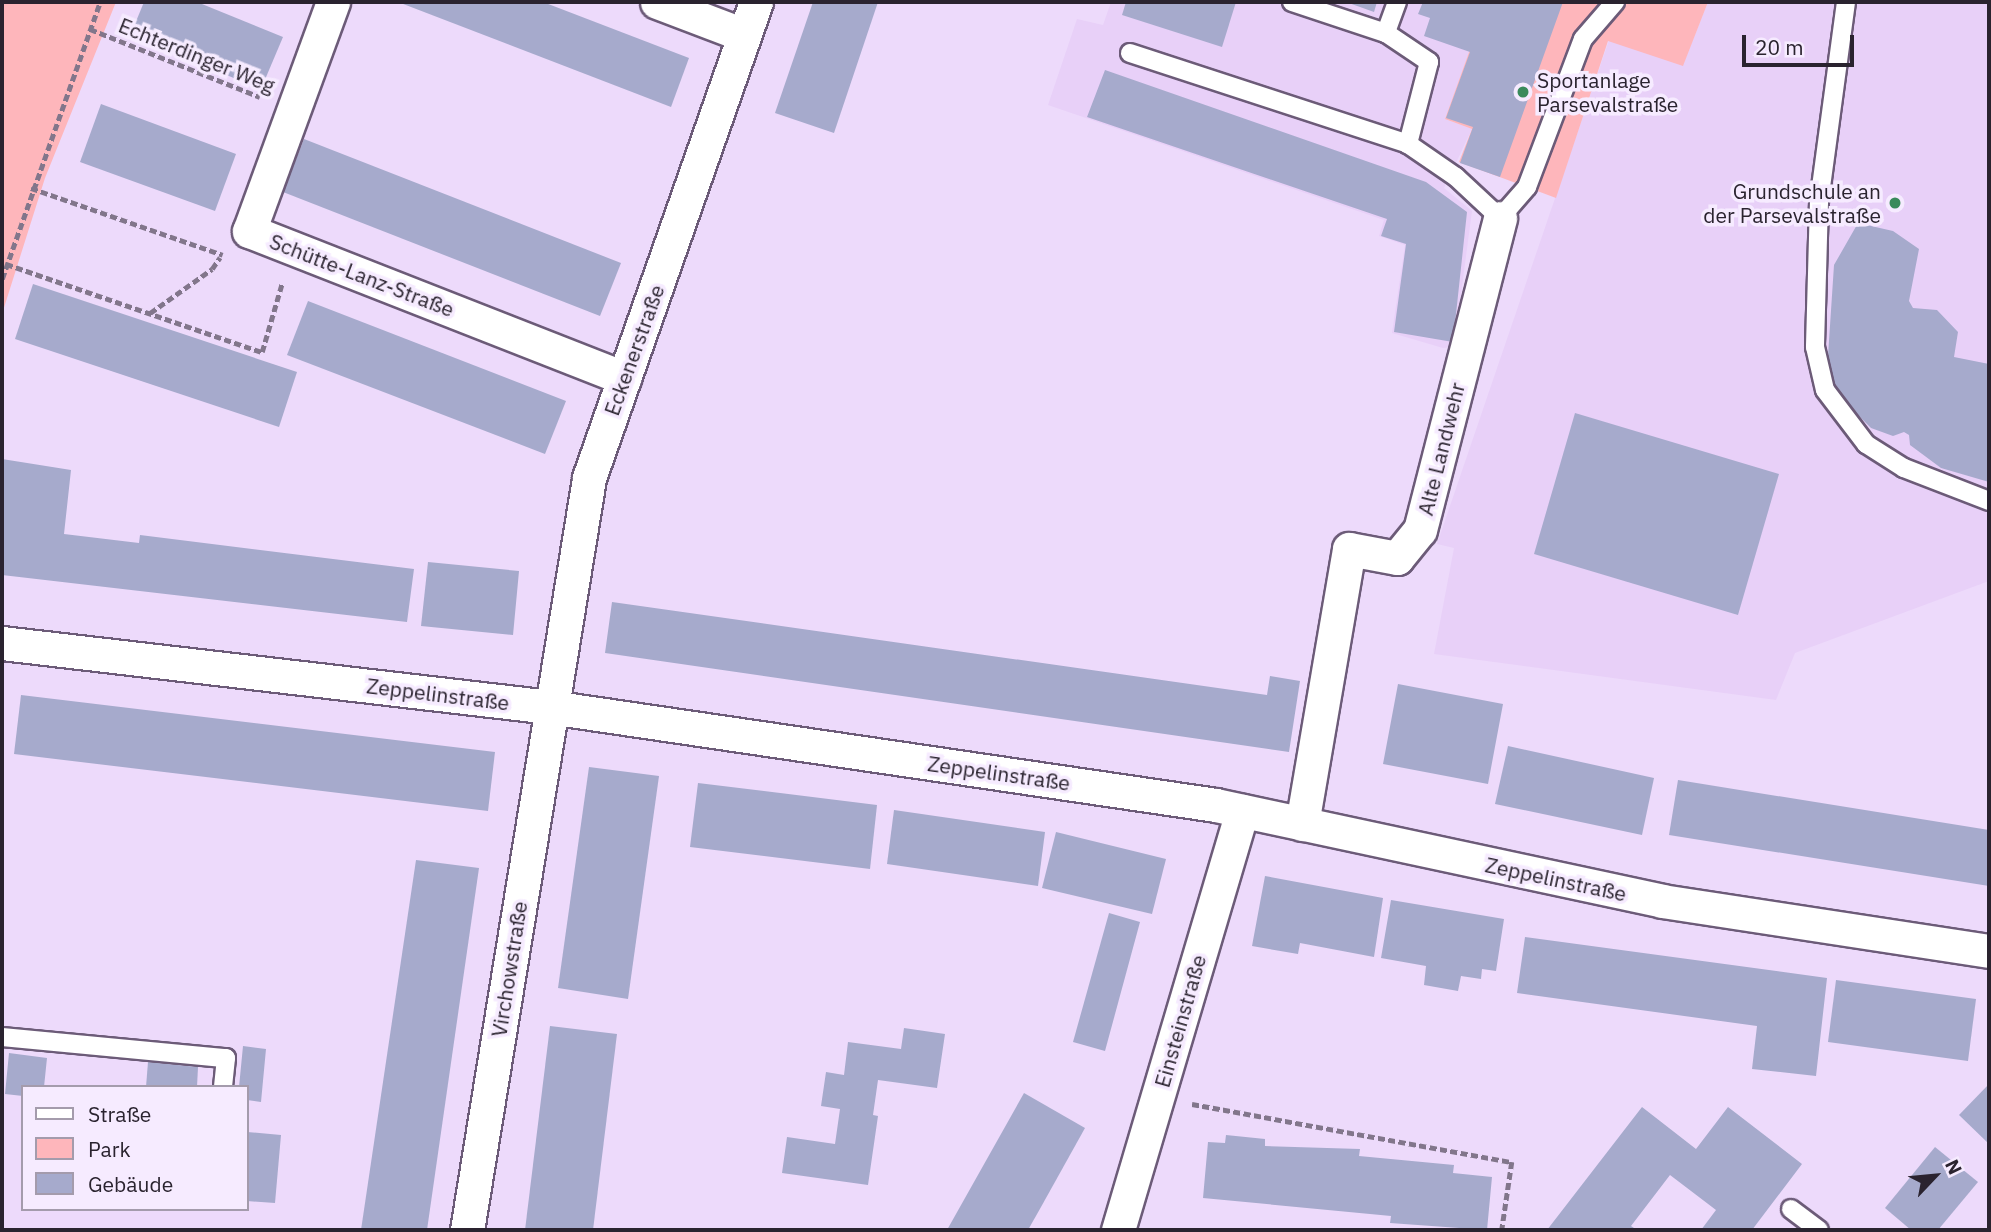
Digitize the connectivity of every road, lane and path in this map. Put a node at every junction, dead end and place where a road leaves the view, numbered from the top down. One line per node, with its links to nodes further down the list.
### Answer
1 (100, 2): 9 (path)
2 (333, 2): 13 (street, Schütte-Lanz-Straße)
3 (657, 2): 11 (street)
4 (756, 2): 11 (street, Eckenerstraße)
5 (1292, 2): 10 (lane)
6 (1397, 2): 10 (lane)
7 (1615, 2): 16 (lane)
8 (1846, 2): 24 (lane)
9 (89, 29): 13 (path, Echterdinger Weg); 15 (path)
10 (1386, 33): 14 (lane)
11 (744, 35): 23 (street, Eckenerstraße)
12 (1130, 53): 14 (lane)
13 (294, 110): 17 (street, Schütte-Lanz-Straße)
14 (1408, 144): 16 (lane)
15 (31, 188): 19 (path); 20 (path)
16 (1500, 219): 28 (street, Alte Landwehr)
17 (249, 231): 18 (street, Schütte-Lanz-Straße); 19 (path)
18 (292, 248): 22 (path); 23 (street, Schütte-Lanz-Straße)
19 (220, 257): 22 (path)
20 (6, 264): 21 (path); 22 (path)
21 (2, 279)
22 (150, 313)
23 (624, 378): 26 (street, Eckenerstraße)
24 (1989, 501)
25 (2, 643): 26 (street, Zeppelinstraße)
26 (550, 707): 27 (street, Zeppelinstraße); 34 (street, Virchowstraße)
27 (1242, 811): 28 (street, Zeppelinstraße); 32 (street, Einsteinstraße)
28 (1302, 824): 29 (street, Zeppelinstraße)
29 (1989, 951)
30 (2, 1037): 31 (lane)
31 (223, 1085)
32 (1158, 1098): 35 (street, Einsteinstraße); 36 (path)
33 (1791, 1209): 37 (lane)
34 (467, 1230)
35 (1118, 1230)
36 (1502, 1230)
37 (1819, 1230)

